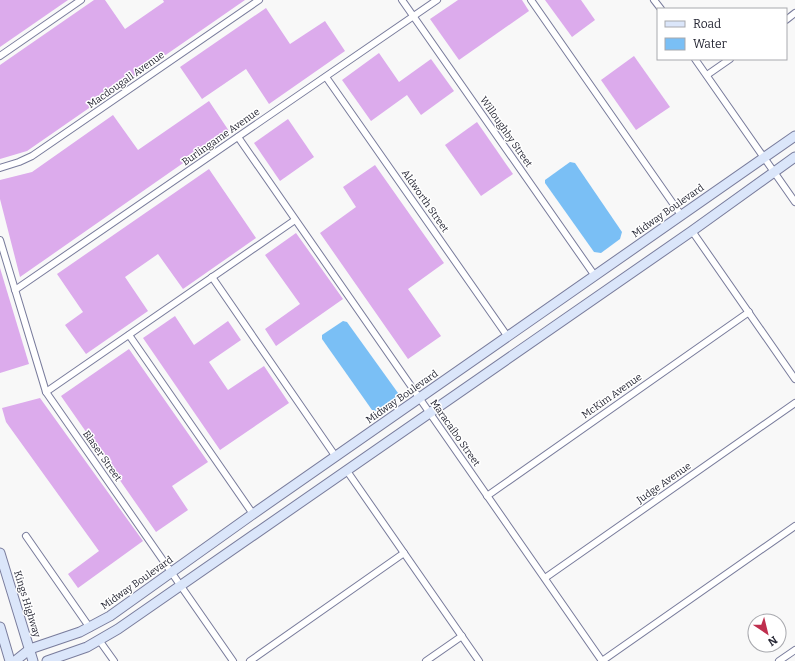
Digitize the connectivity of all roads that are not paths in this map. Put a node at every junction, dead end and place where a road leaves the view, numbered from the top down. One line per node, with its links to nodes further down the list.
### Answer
1 (81, 0): 11 (street)
2 (259, 0): 20 (street, Macdougall Avenue)
3 (402, 0): 9 (street, Willoughby Street)
4 (437, 0): 9 (street, Burlingame Avenue)
5 (531, 0): 23 (street)
6 (654, 0): 7 (street)
7 (660, 8)
8 (795, 13): 10 (street)
9 (413, 16): 15 (street, Burlingame Avenue); 27 (street, Willoughby Street)
10 (787, 19)
11 (0, 56)
12 (696, 60): 14 (street)
13 (729, 60): 14 (street)
14 (707, 75): 18 (street)
15 (326, 77): 17 (street, Burlingame Avenue); 32 (street, Aldworth Street)
16 (795, 136): 18 (street, Midway Boulevard)
17 (238, 137): 24 (street, Maracaibo Street); 29 (street, Burlingame Avenue)
18 (764, 157): 21 (street); 23 (street, Midway Boulevard)
19 (795, 157): 21 (street)
20 (0, 168)
21 (775, 172): 22 (street); 25 (street)
22 (795, 202)
23 (681, 215): 27 (street, Midway Boulevard)
24 (295, 220): 28 (street); 35 (street, Maracaibo Street)
25 (692, 231): 30 (street); 37 (street)
26 (0, 240): 29 (street, Blaser Street)
27 (595, 276): 32 (street, Midway Boulevard)
28 (212, 277): 31 (street); 38 (street)
29 (15, 290): 34 (street, Blaser Street)
30 (749, 312): 33 (street); 40 (street, McKim Avenue)
31 (129, 334): 34 (street); 41 (street)
32 (508, 337): 35 (street, Midway Boulevard)
33 (795, 379)
34 (46, 392): 46 (street, Blaser Street)
35 (419, 398): 37 (street, Maracaibo Street); 38 (street, Midway Boulevard)
36 (795, 403): 47 (street, Judge Avenue)
37 (429, 412): 39 (street); 40 (street, Maracaibo Street)
38 (336, 456): 41 (street, Midway Boulevard)
39 (346, 470): 45 (street); 48 (street)
40 (487, 496): 47 (street, Maracaibo Street)
41 (253, 514): 46 (street, Midway Boulevard)
42 (795, 526): 64 (street)
43 (26, 536): 50 (street)
44 (0, 553): 53 (street, Kings Highway)
45 (404, 553): 51 (street); 61 (street)
46 (171, 572): 48 (street, Blaser Street); 50 (street, Midway Boulevard)
47 (544, 578): 64 (street, Maracaibo Street)
48 (181, 586): 52 (street); 60 (street, Blaser Street)
49 (0, 627): 55 (street)
50 (90, 628): 53 (street, Midway Boulevard)
51 (462, 636): 62 (street); 63 (street)
52 (99, 640): 58 (street); 59 (street)
53 (30, 649): 56 (street, Midway Boulevard); 57 (street, Kings Highway)
54 (795, 650): 65 (street)
55 (10, 661)
56 (15, 661)
57 (33, 661)
58 (48, 661)
59 (114, 661)
60 (233, 661)
61 (250, 661)
62 (426, 661)
63 (479, 661)
64 (602, 661)
65 (779, 661)

